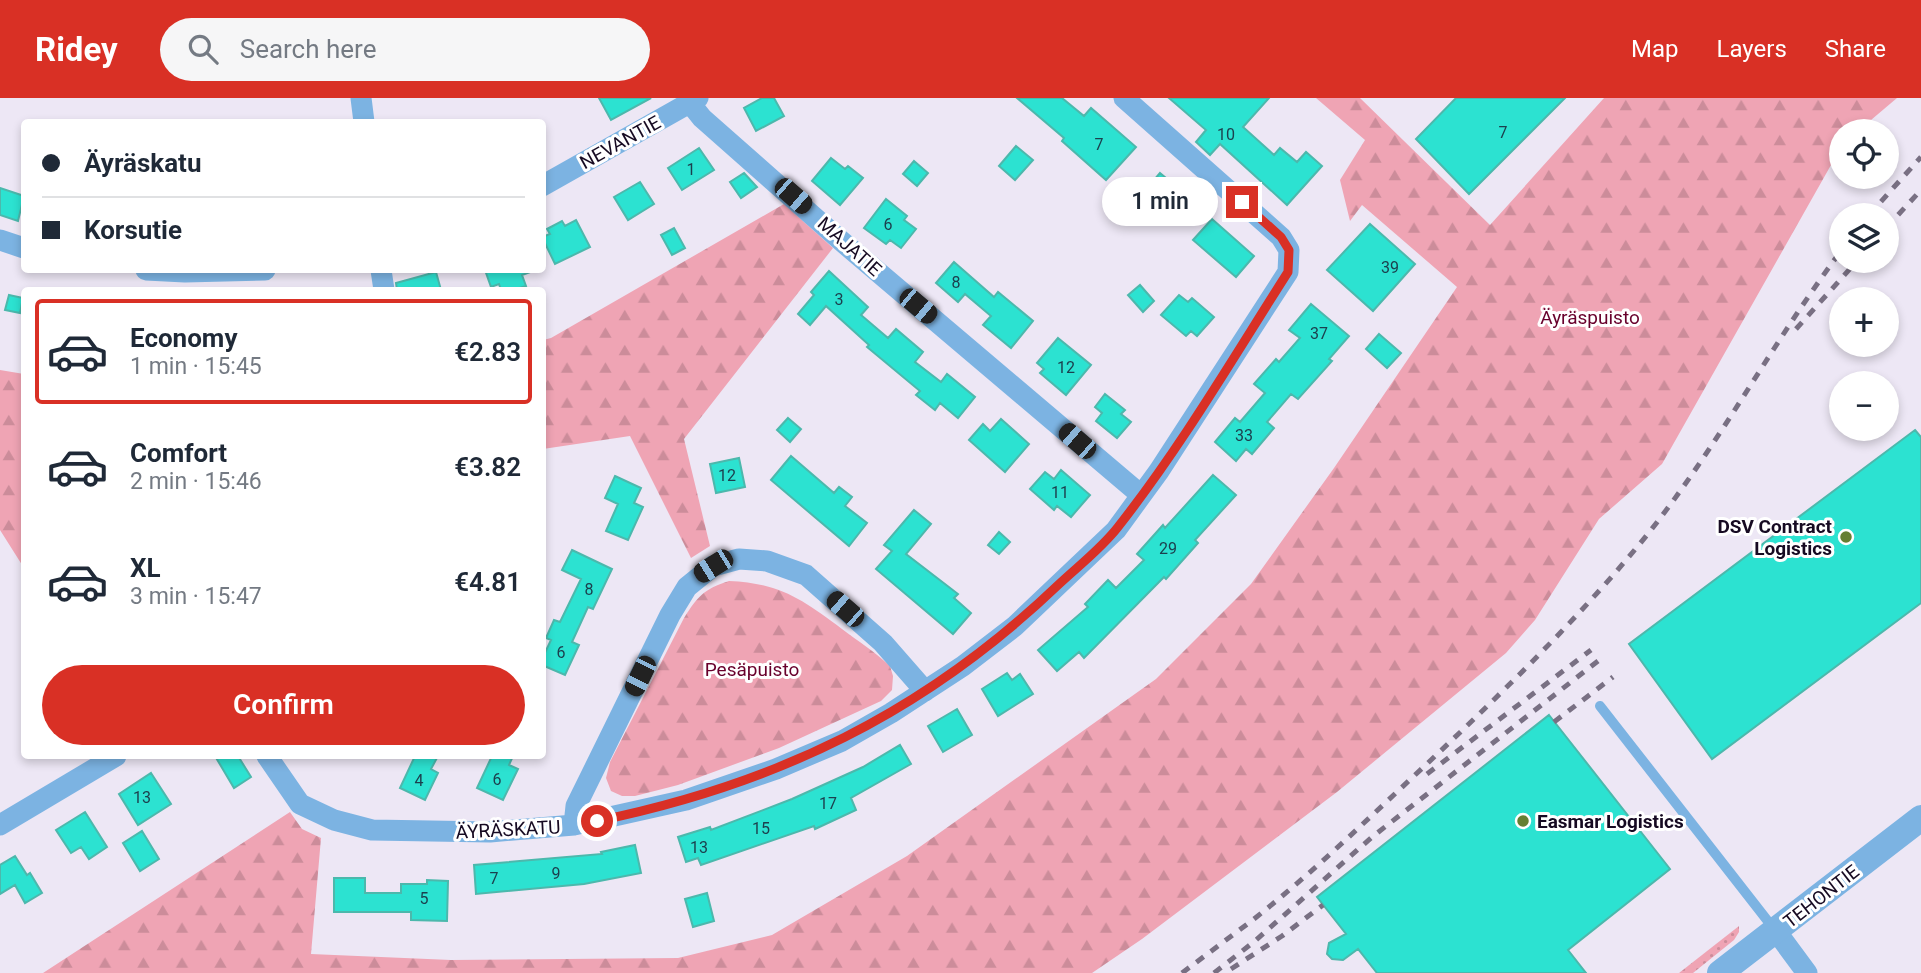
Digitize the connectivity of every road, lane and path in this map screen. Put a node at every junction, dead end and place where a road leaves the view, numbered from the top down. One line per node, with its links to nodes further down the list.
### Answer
1 (361, 98): 4 (street)
2 (1124, 98): 8 (street, ÄYRÄSKATU)
3 (694, 100): 5 (street, NEVANTIE); 8 (street, MAJATIE)
4 (364, 119)
5 (546, 184)
6 (0, 240): 7 (street)
7 (21, 246)
8 (1141, 495): 9 (street, ÄYRÄSKATU)
9 (925, 691): 15 (street, ÄYRÄSKATU); 15 (street)
10 (1600, 706): 16 (lane)
11 (111, 759): 14 (street)
12 (269, 759): 15 (street, ÄYRÄSKATU)
13 (1921, 818): 16 (street, TEHONTIE)
14 (0, 824)
15 (574, 825)
16 (1776, 931): 17 (street, TEHONTIE); 18 (street)
17 (1720, 973)
18 (1807, 973)

